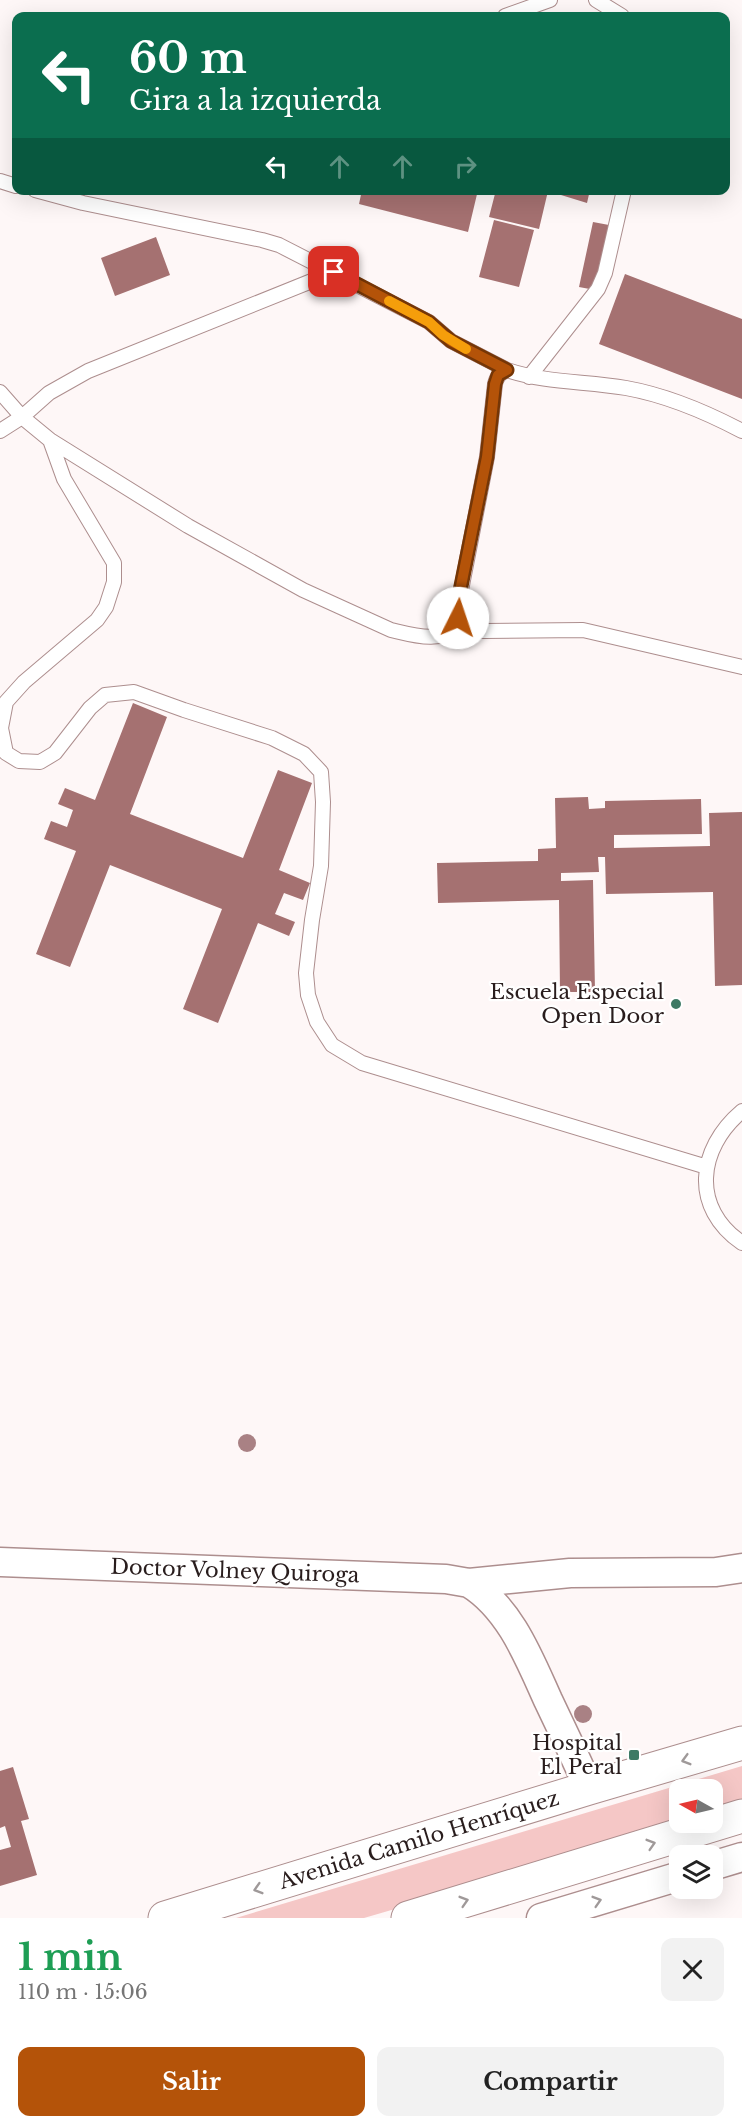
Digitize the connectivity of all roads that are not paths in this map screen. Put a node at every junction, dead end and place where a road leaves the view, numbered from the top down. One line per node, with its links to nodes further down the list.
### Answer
1 (550, 0): 3 (lane)
2 (596, 0): 4 (lane)
3 (516, 12)
4 (616, 12)
5 (53, 195): 7 (lane)
6 (623, 195): 9 (lane)
7 (334, 272): 8 (lane); 11 (lane)
8 (507, 370): 9 (lane); 15 (lane)
9 (530, 377): 13 (lane)
10 (0, 392): 11 (lane)
11 (22, 417): 12 (lane); 14 (lane)
12 (0, 431)
13 (742, 431)
14 (51, 440): 15 (lane); 18 (lane)
15 (465, 626): 16 (lane)
16 (742, 667)
17 (742, 1111): 18 (lane)
18 (707, 1167): 19 (lane)
19 (742, 1243)
20 (0, 1562): 22 (street, Doctor Volney Quiroga)
21 (742, 1568): 22 (street, Doctor Volney Quiroga)
22 (470, 1583): 24 (street)
23 (742, 1743): 24 (main road, Avenida Camilo Henríquez, one-way to 24)
24 (589, 1788): 29 (main road, Avenida Camilo Henríquez, one-way to 29)
25 (742, 1816): 30 (main road, one-way to 25)
26 (742, 1857): 27 (street)
27 (723, 1863)
28 (669, 1879): 31 (street, one-way to 28)
29 (165, 1918)
30 (408, 1918)
31 (541, 1918)

